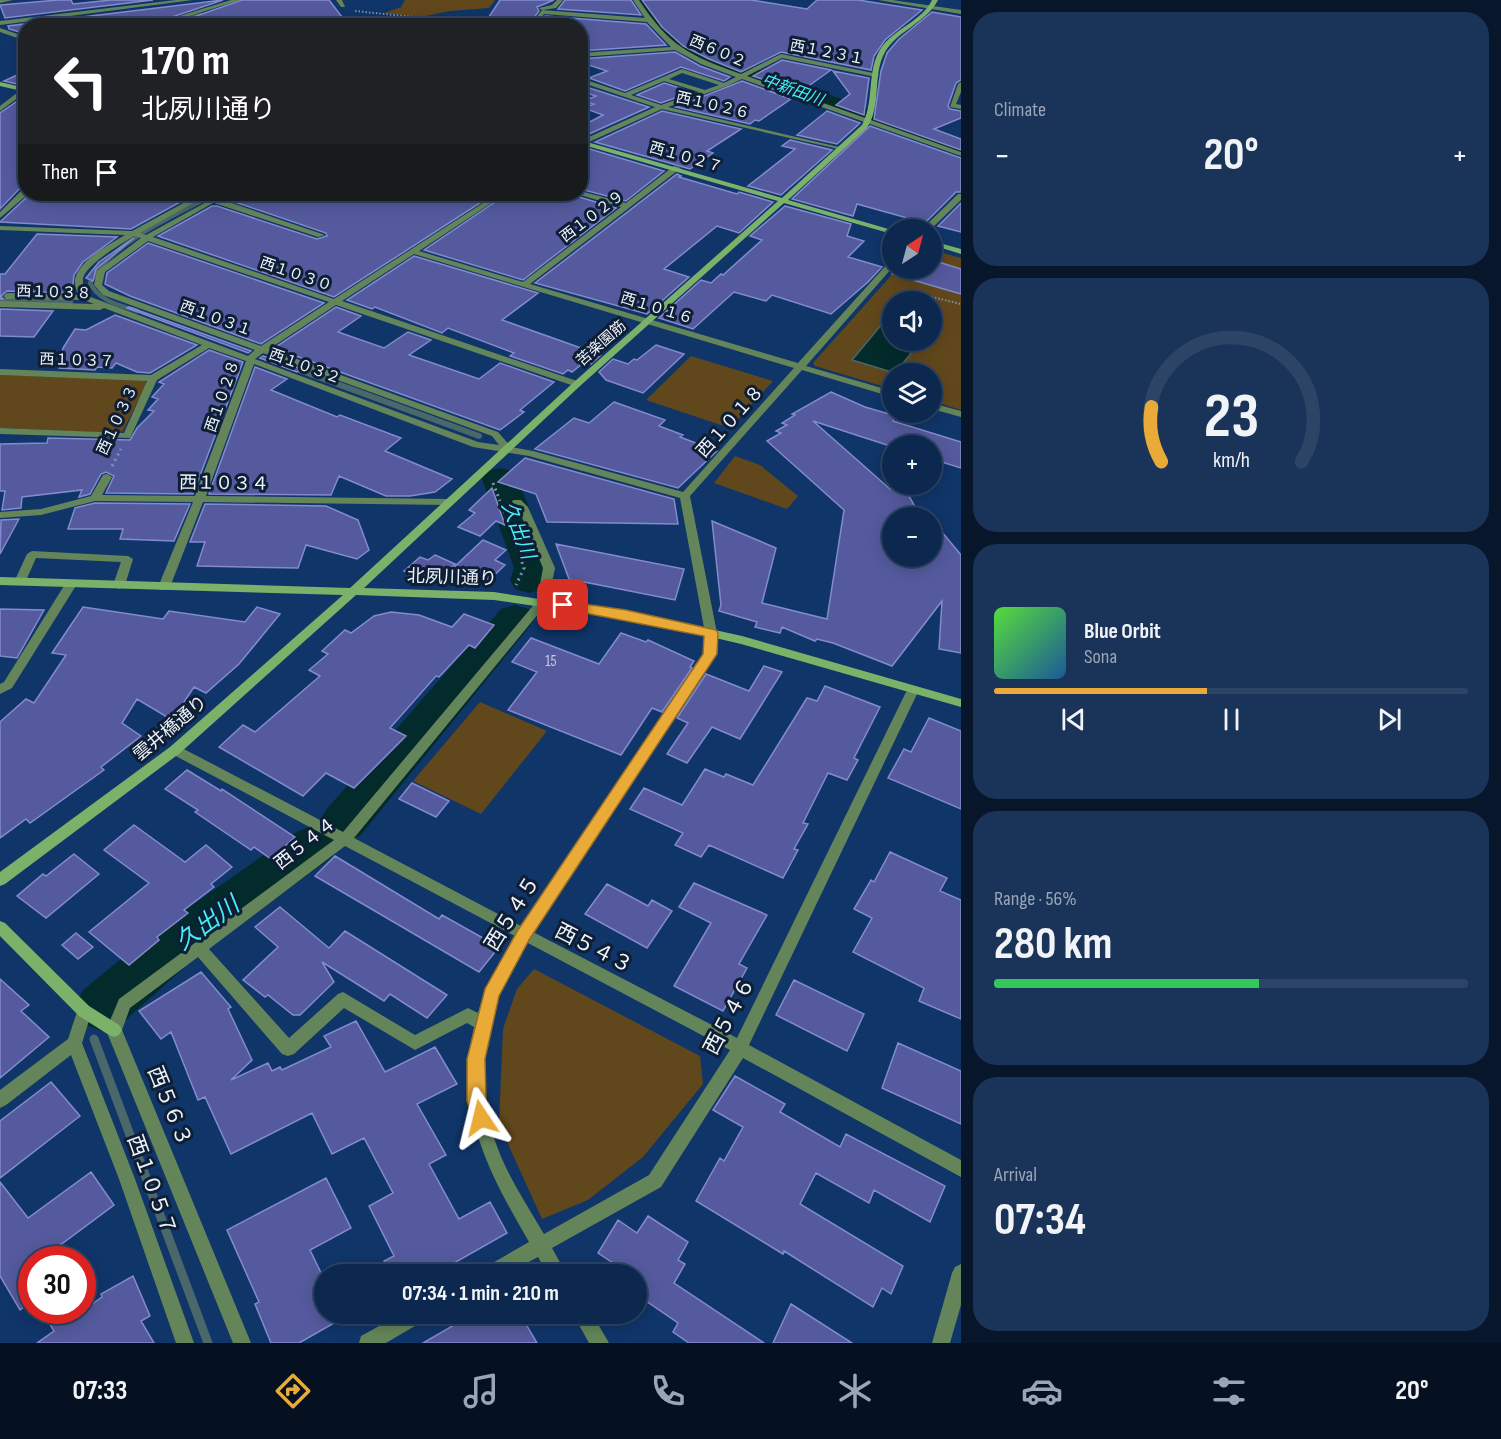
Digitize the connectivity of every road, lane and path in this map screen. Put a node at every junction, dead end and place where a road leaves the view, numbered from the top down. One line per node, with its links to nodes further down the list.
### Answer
1 (10, 0): 9 (street)
2 (190, 0): 14 (street)
3 (237, 0): 15 (street)
4 (541, 0): 12 (street)
5 (560, 0): 12 (street)
6 (636, 0): 19 (street, 西６０２)
7 (881, 0): 11 (street)
8 (935, 0): 11 (street)
9 (0, 1)
10 (341, 3): 16 (path)
11 (932, 8): 13 (street); 25 (street)
12 (542, 10): 17 (street); 19 (street)
13 (961, 12)
14 (35, 18)
15 (177, 18)
16 (421, 18)
17 (538, 18)
18 (18, 20): 20 (street)
19 (649, 20): 23 (street, 西６０２)
20 (0, 22)
21 (0, 30): 22 (street)
22 (18, 36)
23 (676, 48): 24 (street); 26 (street, 西６０２)
24 (588, 54)
25 (876, 75): 26 (street, 西１２３１); 39 (street)
26 (742, 77): 31 (street); 39 (street, 西６０２)
27 (664, 79): 31 (street); 33 (street); 35 (street)
28 (588, 83): 35 (street, 西１０２６)
29 (0, 84): 32 (street)
30 (961, 84): 37 (street)
31 (725, 85): 33 (street)
32 (18, 88)
33 (706, 92): 36 (street)
34 (18, 95): 38 (street)
35 (626, 95): 36 (street, 西１０２６)
36 (661, 107): 40 (street); 42 (street, 西１０２６)
37 (961, 107)
38 (0, 109)
39 (869, 117): 42 (street, 苦楽園筋); 43 (street, 西６０２)
40 (588, 140)
41 (588, 145): 44 (street, 西１０２７)
42 (841, 149): 48 (street, 苦楽園筋)
43 (961, 154)
44 (677, 168): 48 (street, 西１０２７); 53 (street, 西１０２９)
45 (588, 195): 53 (street)
46 (961, 197): 55 (street)
47 (18, 198): 54 (street)
48 (784, 199): 57 (street, 西１０２７); 73 (street, 苦楽園筋)
49 (191, 201): 58 (street)
50 (212, 201): 60 (street, 西１０３１)
51 (217, 201): 59 (street)
52 (490, 201): 62 (street, 西１０２８)
53 (627, 206): 65 (street, 西１０２９)
54 (0, 216)
55 (937, 219)
56 (0, 228): 58 (street, 西１０３０)
57 (882, 229)
58 (133, 233): 60 (street, 西１０３０); 67 (street)
59 (321, 235)
60 (146, 238): 69 (street, 西１０３０); 75 (street, 西１０３１)
61 (942, 246): 63 (street)
62 (414, 252): 65 (street, 西１０１６); 69 (street, 西１０２８)
63 (961, 252)
64 (882, 275): 76 (street, 西１０１８)
65 (525, 284): 73 (street, 西１０１６)
66 (0, 296): 67 (street)
67 (85, 298): 72 (street, 西１０３２)
68 (942, 299): 71 (path)
69 (336, 302): 75 (street, 西１０２８); 79 (street, 西１０３０)
70 (0, 304): 72 (street, 西１０３８)
71 (961, 304)
72 (108, 308): 74 (street, 西１０３２)
73 (648, 321): 76 (street, 西１０１６); 79 (street, 苦楽園筋)
74 (208, 345): 75 (street, 西１０３２); 78 (street, 西１０３３)
75 (256, 354): 85 (street, 西１０３２); 85 (street, 西１０３１); 90 (street, 西１０２８)
76 (800, 367): 80 (street, 西１０１６); 88 (street, 西１０１８)
77 (0, 372): 78 (street, 西１０３７)
78 (153, 378): 84 (street, 西１０３３)
79 (577, 384): 85 (street, 苦楽園筋)
80 (882, 391)
81 (942, 409): 82 (street)
82 (961, 414)
83 (0, 431): 84 (street)
84 (127, 436): 86 (path, 西１０３３)
85 (507, 449): 88 (street, 西１０３２); 91 (street, 苦楽園筋)
86 (107, 477): 89 (street, 西１０３３)
87 (491, 481): 98 (path)
88 (685, 496): 102 (street)
89 (95, 498): 90 (street, 西１０３４); 93 (street, 西１０３４)
90 (200, 500): 91 (street, 西１０３４); 99 (street, 西１０２８)
91 (449, 502): 100 (street, 苦楽園筋)
92 (517, 502): 101 (street)
93 (0, 515)
94 (0, 581): 95 (street, 北夙川通り)
95 (20, 582): 96 (street, 北夙川通り); 97 (street)
96 (71, 584): 97 (street, 北夙川通り); 103 (street)
97 (119, 585): 99 (street, 北夙川通り)
98 (516, 586)
99 (165, 587): 100 (street, 北夙川通り)
100 (354, 591): 101 (street, 北夙川通り); 106 (street, 雲井橋通り)
101 (542, 602): 102 (street, 北夙川通り); 107 (street, 西５４４)
102 (711, 633): 104 (street, 北夙川通り); 110 (street, 西５４５)
103 (0, 690)
104 (912, 692): 105 (street, 北夙川通り); 116 (street, 西５４６)
105 (961, 704)
106 (175, 750): 107 (street, 西５４３); 108 (street, 雲井橋通り)
107 (344, 840): 110 (street, 西５４３); 111 (street, 西５４４)
108 (0, 880)
109 (0, 927): 112 (street)
110 (523, 935): 113 (street, 西５４５); 116 (street, 西５４３)
111 (199, 947): 113 (street); 114 (street, 西５４４)
112 (84, 1011): 114 (street); 115 (street)
113 (482, 1024): 119 (street, 西５４５)
114 (114, 1030): 126 (street, 西５６３)
115 (74, 1043): 117 (street); 125 (street, 西１０５７)
116 (740, 1048): 118 (street, 西５４３); 119 (street, 西５４６)
117 (0, 1100)
118 (961, 1169)
119 (540, 1246): 120 (street, 西５４６); 121 (street, 西５４５)
120 (508, 1264)
121 (551, 1264)
122 (961, 1273): 129 (street)
123 (401, 1324): 127 (street)
124 (588, 1324): 128 (street)
125 (185, 1343)
126 (242, 1343)
127 (368, 1343)
128 (600, 1343)
129 (941, 1343)

